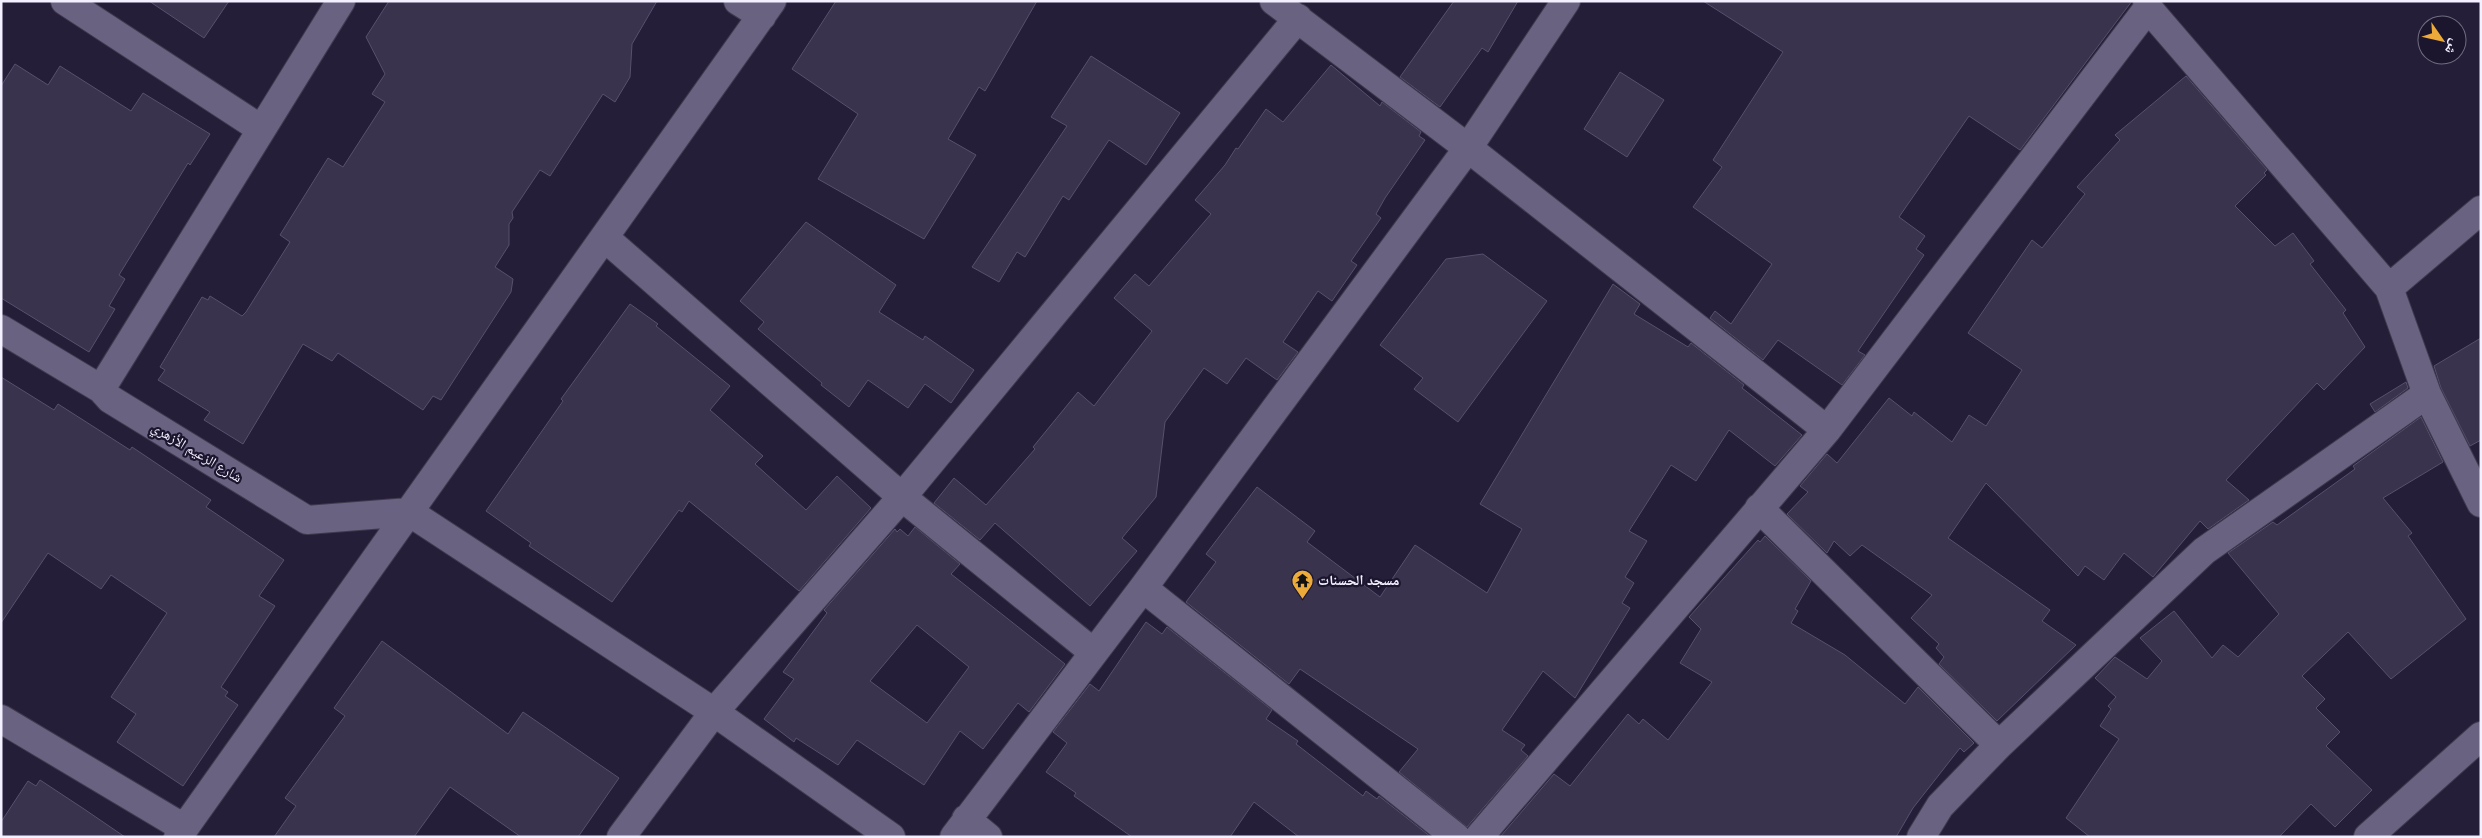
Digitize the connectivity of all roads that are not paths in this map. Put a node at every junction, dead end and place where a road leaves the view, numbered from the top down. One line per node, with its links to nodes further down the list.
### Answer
1 (65, 1): 9 (street)
2 (341, 1): 9 (street)
3 (738, 1): 7 (street)
4 (1274, 1): 8 (street)
5 (1566, 1): 10 (street)
6 (2147, 4): 13 (street); 17 (street)
7 (767, 8): 12 (street)
8 (1298, 18): 10 (street); 18 (street)
9 (261, 129): 15 (street)
10 (1468, 148): 17 (street); 22 (street)
11 (2481, 210): 13 (street)
12 (605, 238): 18 (street); 21 (street)
13 (2389, 288): 16 (street)
14 (1, 329): 15 (street, شارع الزعيم الأزهري)
15 (101, 389): 21 (street, شارع الزعيم الأزهري)
16 (2427, 394): 19 (street); 27 (street)
17 (1827, 430): 20 (street)
18 (902, 497): 23 (street); 24 (street)
19 (2481, 503)
20 (1759, 508): 27 (street); 34 (street)
21 (409, 512): 24 (street); 29 (street)
22 (1143, 588): 23 (street); 33 (street)
23 (1093, 652): 28 (street)
24 (714, 712): 30 (street); 31 (street)
25 (1, 719): 29 (street)
26 (2481, 736): 36 (street)
27 (1999, 745): 35 (street)
28 (960, 828): 32 (street)
29 (181, 832)
30 (621, 837)
31 (891, 837)
32 (988, 837)
33 (1456, 837)
34 (1479, 837)
35 (1921, 837)
36 (2368, 837)

